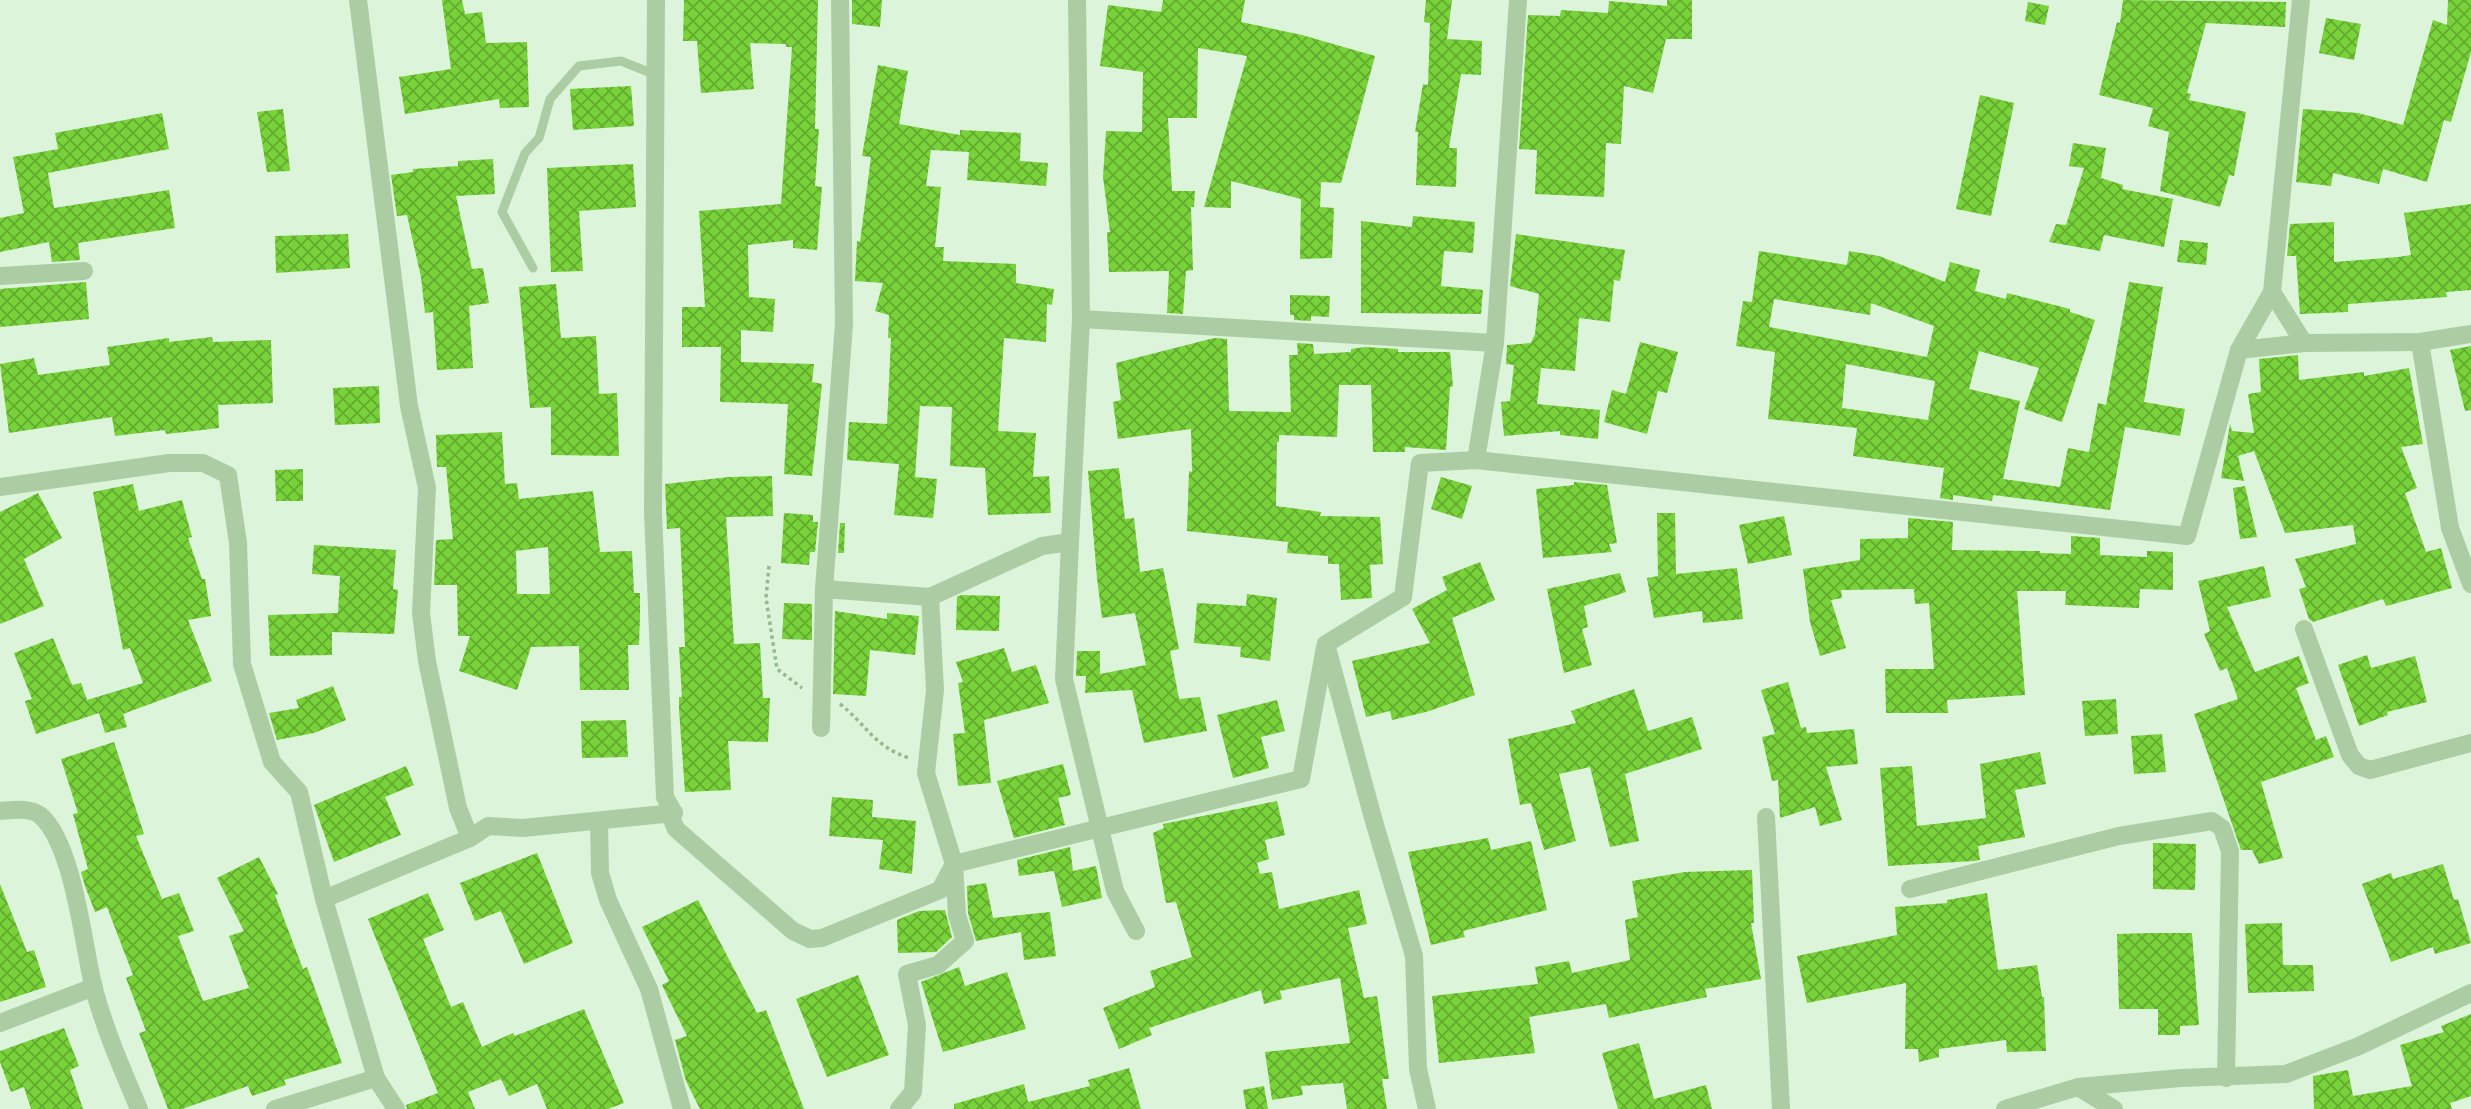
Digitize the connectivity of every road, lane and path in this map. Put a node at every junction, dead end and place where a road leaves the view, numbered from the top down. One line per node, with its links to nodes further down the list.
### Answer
1 (358, 0): 33 (street)
2 (656, 0): 7 (street)
3 (840, 0): 22 (street)
4 (1077, 0): 12 (street)
5 (1518, 0): 15 (street)
6 (2301, 0): 11 (street)
7 (656, 75): 8 (lane); 29 (street)
8 (533, 268)
9 (85, 271): 10 (street)
10 (0, 276)
11 (2272, 292): 16 (street); 17 (street)
12 (1081, 319): 15 (street); 20 (street)
13 (2471, 334): 14 (street)
14 (2420, 342): 16 (street); 21 (street)
15 (1495, 343): 18 (street)
16 (2304, 343): 17 (street)
17 (2239, 350): 18 (street)
18 (1476, 460): 25 (street)
19 (0, 487): 36 (street)
20 (1070, 542): 23 (street); 32 (street)
21 (2471, 584)
22 (824, 589): 23 (street); 26 (street)
23 (930, 597): 34 (street)
24 (2304, 629): 27 (street)
25 (1326, 644): 32 (street); 49 (street)
26 (821, 728)
27 (2471, 743)
28 (0, 811): 38 (street)
29 (674, 813): 31 (street); 34 (street)
30 (1766, 817): 50 (street)
31 (599, 821): 33 (street); 47 (street)
32 (1100, 829): 34 (street); 37 (street)
33 (470, 838): 36 (street)
34 (954, 864): 48 (street)
35 (1910, 889): 42 (street)
36 (324, 899): 41 (street)
37 (1136, 931)
38 (94, 987): 40 (street); 44 (street)
39 (2471, 993): 42 (street)
40 (0, 1023)
41 (376, 1078): 45 (street); 46 (street)
42 (2226, 1078): 43 (street)
43 (2078, 1087): 51 (street); 52 (street)
44 (139, 1109)
45 (275, 1109)
46 (396, 1109)
47 (682, 1109)
48 (899, 1109)
49 (1427, 1109)
50 (1780, 1109)
51 (2005, 1109)
52 (2114, 1109)

